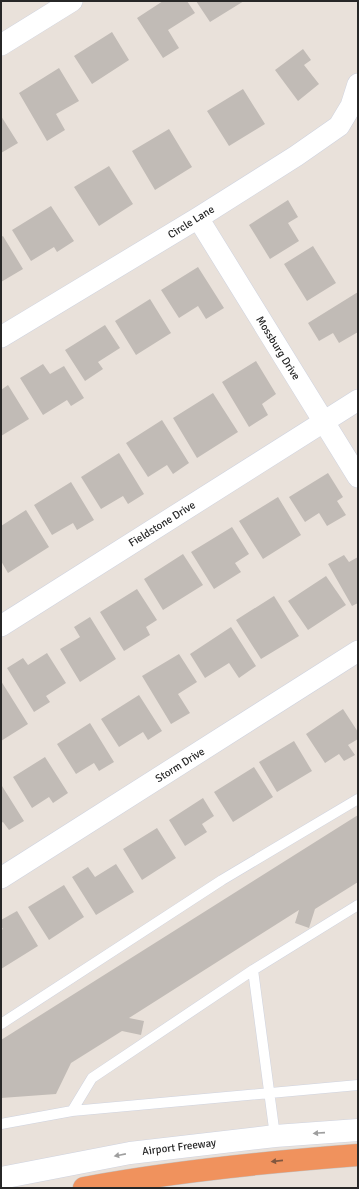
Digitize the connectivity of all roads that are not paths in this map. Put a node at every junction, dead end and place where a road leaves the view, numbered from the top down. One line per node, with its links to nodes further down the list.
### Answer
1 (72, 1): 2 (street)
2 (1, 46)
3 (358, 84): 4 (street, Circle Lane)
4 (198, 218): 5 (street, Circle Lane); 7 (street, Mossburg Drive)
5 (1, 338)
6 (358, 400): 7 (street, Fieldstone Drive)
7 (324, 422): 8 (street, Mossburg Drive); 9 (street, Fieldstone Drive)
8 (358, 477)
9 (1, 626)
10 (358, 651): 12 (street, Storm Drive)
11 (358, 799): 15 (lane)
12 (1, 878)
13 (358, 905): 14 (lane)
14 (253, 970): 17 (lane); 18 (lane)
15 (1, 1024)
16 (358, 1085): 17 (lane)
17 (270, 1094): 18 (lane); 21 (lane)
18 (72, 1111): 19 (lane)
19 (1, 1124)
20 (358, 1130): 21 (main road, Airport Freeway, one-way to 21)
21 (275, 1136): 23 (main road, Airport Freeway, one-way to 23)
22 (358, 1155): 24 (highway, one-way to 24)
23 (1, 1178)
24 (84, 1188)

